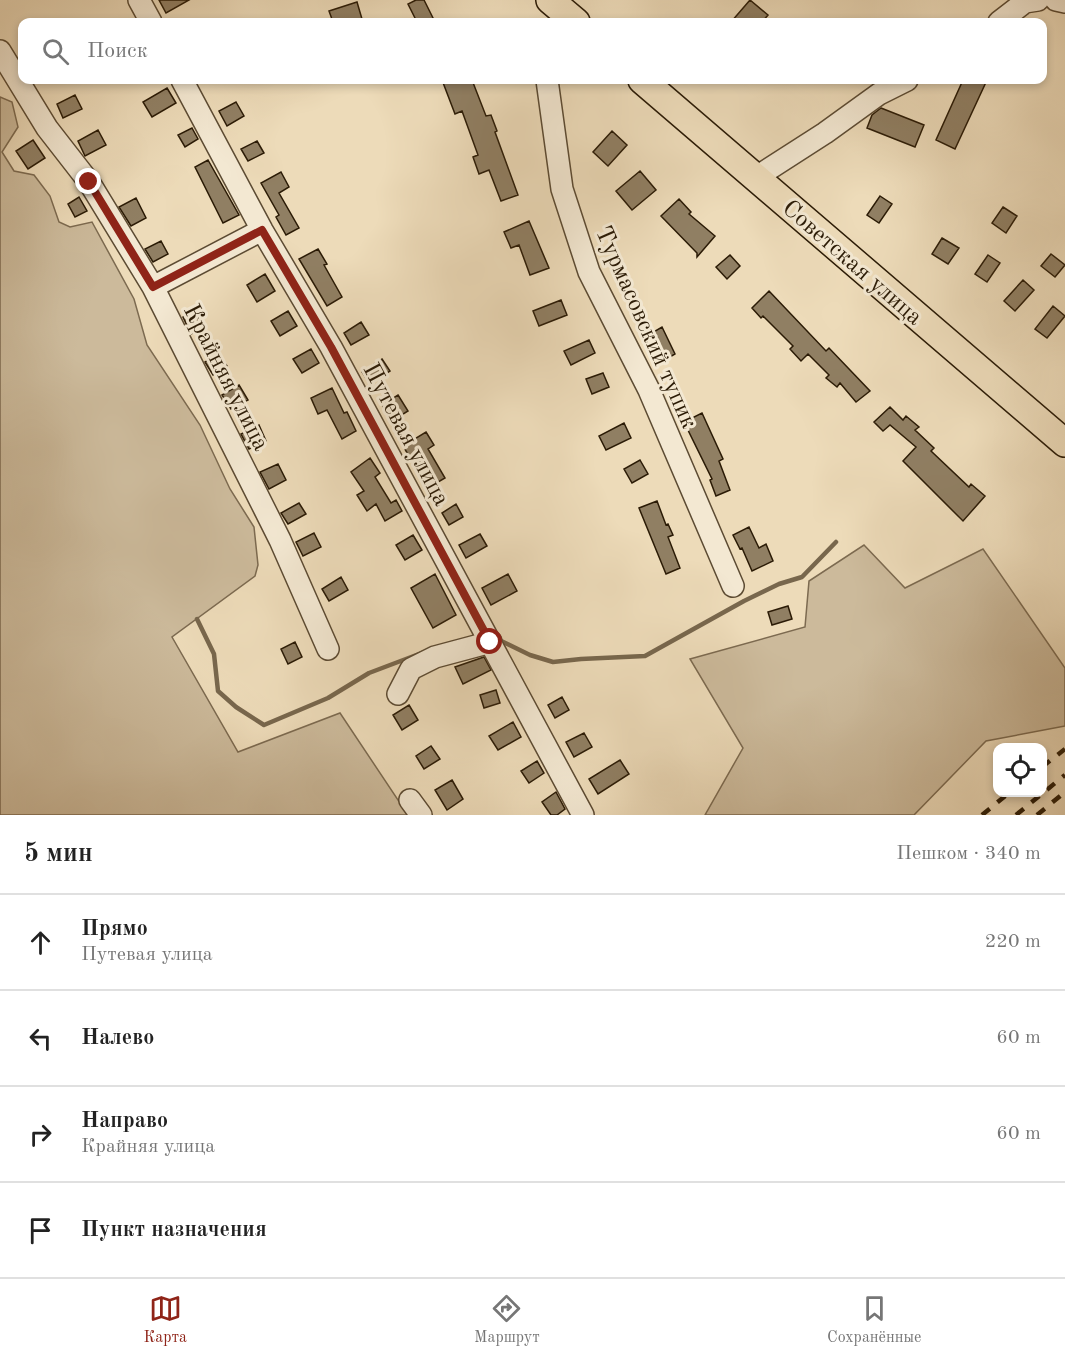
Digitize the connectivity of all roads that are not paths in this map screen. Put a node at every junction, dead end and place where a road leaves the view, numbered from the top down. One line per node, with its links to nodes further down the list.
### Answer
1 (139, 0): 5 (street)
2 (1038, 0): 6 (street)
3 (1056, 0): 4 (street)
4 (1065, 2)
5 (149, 18)
6 (1004, 18)
7 (0, 51): 8 (street, Крайняя улица)
8 (18, 81)
9 (20, 84): 16 (street, Крайняя улица)
10 (184, 84): 15 (street, Путевая улица)
11 (548, 84): 18 (street, Турмасовский тупик)
12 (647, 84): 14 (main road, Советская улица)
13 (898, 84): 14 (street)
14 (755, 178): 17 (main road, Советская улица)
15 (262, 230): 16 (street); 19 (street, Путевая улица)
16 (153, 287): 20 (street, Крайняя улица)
17 (1065, 443)
18 (733, 586)
19 (488, 638): 21 (street); 22 (street, Путевая улица)
20 (328, 649)
21 (398, 693)
22 (584, 815)

